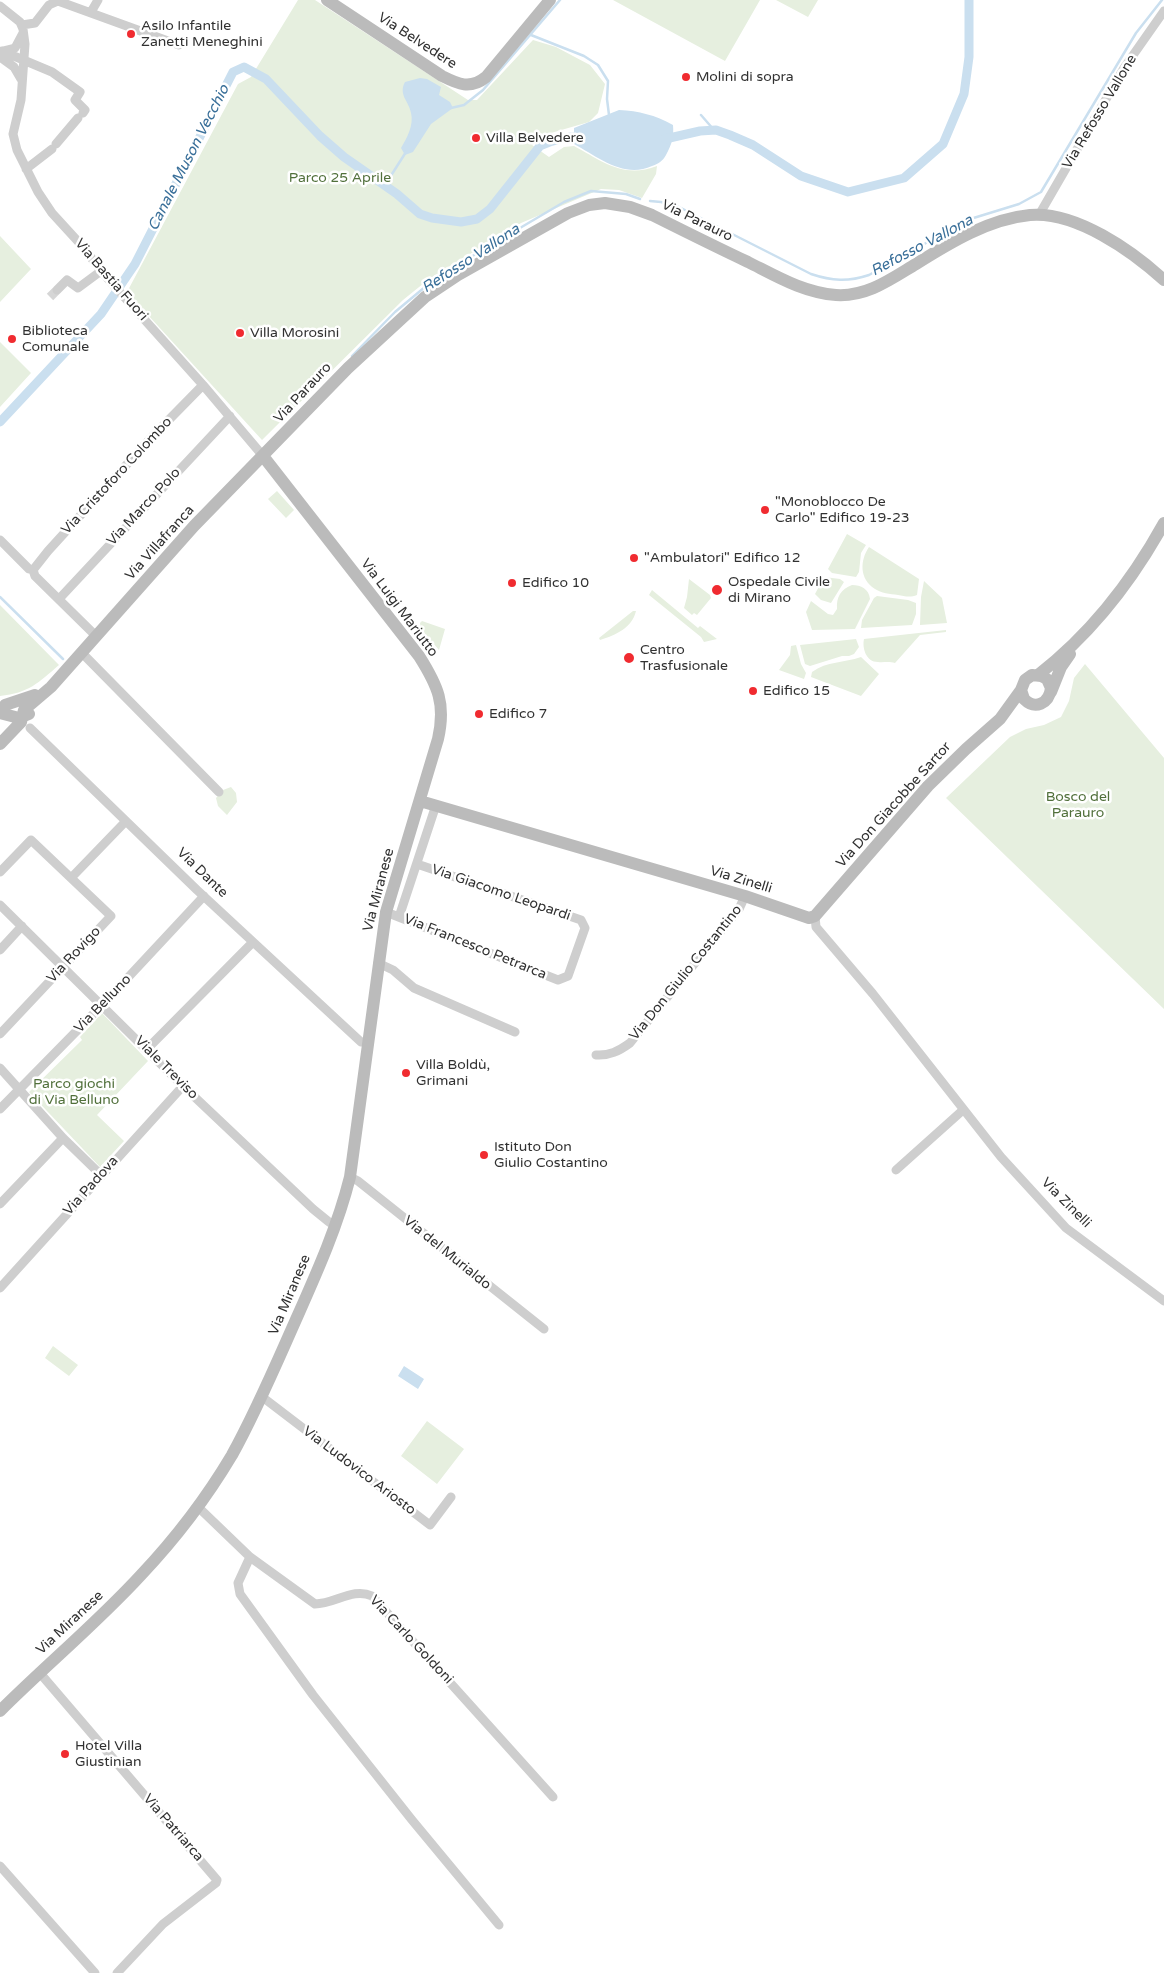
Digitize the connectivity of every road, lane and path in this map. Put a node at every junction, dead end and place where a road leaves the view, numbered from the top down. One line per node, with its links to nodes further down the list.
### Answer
1 (98, 0): 6 (street)
2 (327, 0): 3 (main road, Via Belvedere)
3 (550, 0)
4 (0, 6): 7 (street)
5 (1164, 11): 13 (street, Via Refosso Vallone)
6 (90, 12): 7 (street); 8 (street)
7 (23, 29): 9 (street); 10 (street, Via Bastia Fuori)
8 (179, 45)
9 (1, 53): 10 (street); 11 (street)
10 (23, 60): 11 (street, Via Bastia Fuori); 12 (street)
11 (21, 79): 12 (street, Via Bastia Fuori)
12 (26, 169): 14 (street, Via Bastia Fuori)
13 (1039, 215): 15 (main road, Via Parauro); 19 (main road, Via Parauro)
14 (101, 271): 16 (street); 17 (street, Via Bastia Fuori)
15 (1164, 280)
16 (57, 290)
17 (203, 385): 18 (street, Via Bastia Fuori); 22 (street, Via Cristoforo Colombo)
18 (230, 416): 19 (street, Via Bastia Fuori); 23 (street, Via Marco Polo)
19 (263, 456): 25 (main road, Via Villafranca); 37 (main road, Via Luigi Mariutto)
20 (1164, 523): 24 (main road, Via Don Giacobbe Sartor)
21 (0, 540): 22 (street)
22 (33, 570): 23 (street)
23 (59, 600): 25 (street)
24 (1084, 633): 27 (main road, Via Don Giacobbe Sartor); 30 (main road, Via Don Giacobbe Sartor)
25 (96, 636): 26 (main road, Via Villafranca)
26 (81, 652): 28 (main road, Via Villafranca); 36 (street)
27 (1038, 675): 29 (main road, Via Don Giacobbe Sartor); 30 (main road)
28 (51, 687): 32 (main road, Via Villafranca); 34 (main road, Via Villafranca)
29 (1021, 690): 31 (main road); 33 (main road, Via Don Giacobbe Sartor)
30 (1051, 692): 31 (main road, Via Don Giacobbe Sartor)
31 (1035, 705): 33 (main road, Via Don Giacobbe Sartor)
32 (2, 708): 34 (main road)
33 (1000, 719): 47 (main road, Via Don Giacobbe Sartor)
34 (26, 722): 35 (main road, Via Villafranca); 39 (street, Via Dante)
35 (0, 744)
36 (219, 792)
37 (420, 801): 38 (main road, Via Zinelli); 46 (main road, Via Miranese)
38 (436, 806): 40 (street, Via Miranese); 44 (main road, Via Zinelli)
39 (126, 821): 42 (street); 43 (street, Via Dante)
40 (417, 864): 48 (street, Via Miranese); 49 (street, Via Giacomo Leopardi)
41 (0, 872): 42 (street)
42 (71, 878): 54 (street, Via Rovigo)
43 (204, 896): 51 (street, Via Dante); 55 (street, Via Belluno)
44 (745, 896): 47 (main road, Via Zinelli); 60 (street, Via Don Giulio Costantino)
45 (0, 905): 50 (street, Viale Treviso)
46 (386, 912): 48 (street, Via Francesco Petrarca); 53 (main road, Via Miranese)
47 (815, 916): 65 (street, Via Zinelli)
48 (399, 917): 49 (street, Via Francesco Petrarca)
49 (584, 923)
50 (22, 926): 52 (street); 54 (street, Viale Treviso)
51 (253, 942): 58 (street, Via Dante); 59 (street)
52 (0, 950)
53 (378, 964): 56 (street); 58 (main road, Via Miranese)
54 (64, 966): 55 (street, Viale Treviso); 57 (street, Via Rovigo)
55 (102, 1005): 59 (street, Viale Treviso); 63 (street, Via Belluno)
56 (515, 1032)
57 (0, 1034)
58 (368, 1042): 69 (main road, Via Miranese)
59 (147, 1049): 62 (street, Viale Treviso)
60 (596, 1055)
61 (0, 1068): 63 (street)
62 (183, 1086): 68 (street, Via Padova); 71 (street, Viale Treviso)
63 (19, 1090): 64 (street, Via Belluno); 66 (street)
64 (0, 1109)
65 (963, 1110): 67 (street); 73 (street, Via Zinelli)
66 (63, 1138): 68 (street); 70 (street)
67 (896, 1170)
68 (101, 1175): 72 (street, Via Padova)
69 (350, 1177): 71 (main road, Via Miranese); 74 (street, Via del Murialdo)
70 (0, 1204)
71 (336, 1225): 75 (main road, Via Miranese)
72 (0, 1288)
73 (1164, 1301)
74 (544, 1329)
75 (261, 1396): 76 (street, Via Ludovico Ariosto); 77 (main road, Via Miranese)
76 (450, 1497)
77 (197, 1506): 78 (street, Via Carlo Goldoni); 79 (main road, Via Miranese)
78 (250, 1557): 81 (street, Via Carlo Goldoni); 83 (street)
79 (39, 1672): 80 (main road, Via Miranese); 85 (street, Via Patriarca)
80 (0, 1711)
81 (553, 1797)
82 (0, 1866): 84 (street)
83 (499, 1925)
84 (95, 1973)
85 (117, 1973)

